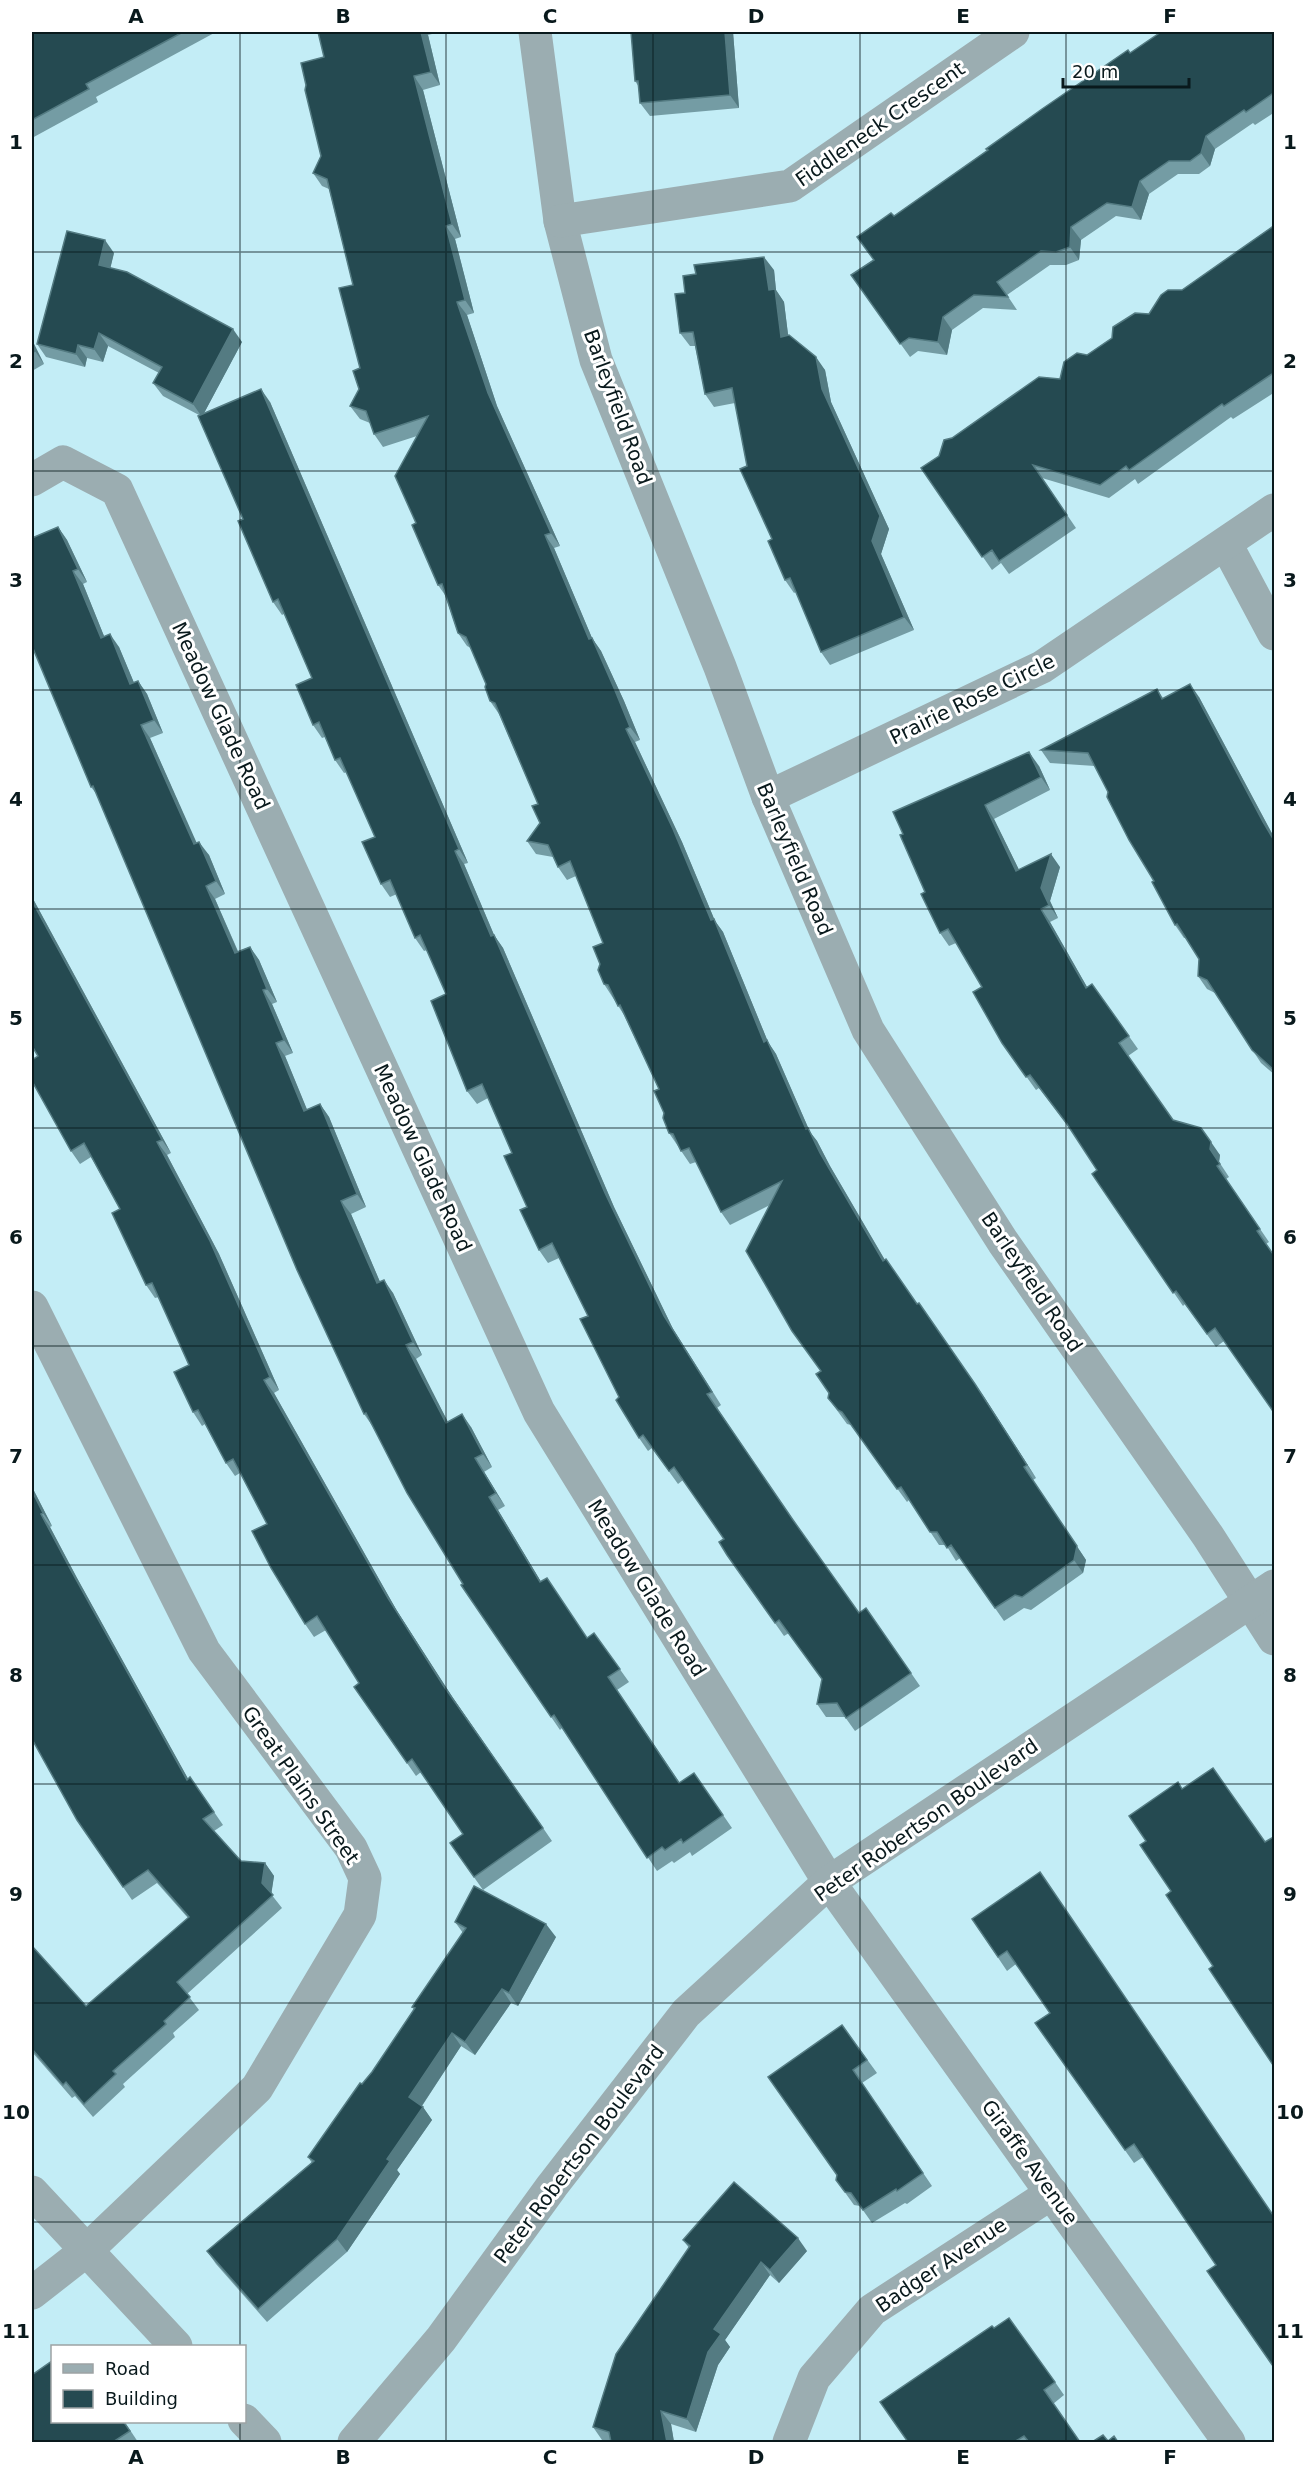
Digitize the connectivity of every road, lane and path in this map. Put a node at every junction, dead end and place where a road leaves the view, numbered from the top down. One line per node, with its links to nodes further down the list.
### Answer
1 (535, 32): 3 (street, Barleyfield Road)
2 (1013, 32): 3 (street, Fiddleneck Crescent)
3 (560, 221): 8 (street, Barleyfield Road)
4 (32, 480): 12 (street, Meadow Glade Road)
5 (1275, 510): 6 (street, Prairie Rose Circle)
6 (1226, 544): 7 (street); 8 (street, Prairie Rose Circle)
7 (1275, 634)
8 (768, 797): 10 (street, Barleyfield Road)
9 (32, 1307): 15 (street, Great Plains Street)
10 (1262, 1594): 11 (street, Barleyfield Road); 12 (street, Peter Robertson Boulevard)
11 (1275, 1639)
12 (829, 1882): 14 (street, Giraffe Avenue); 20 (street, Peter Robertson Boulevard)
13 (32, 2192): 15 (street)
14 (1052, 2193): 21 (street, Badger Avenue); 22 (street, Giraffe Avenue)
15 (87, 2250): 16 (street, Great Plains Street); 17 (street)
16 (32, 2293)
17 (175, 2345)
18 (246, 2422): 19 (street)
19 (265, 2442)
20 (354, 2442)
21 (789, 2442)
22 (1229, 2442)

